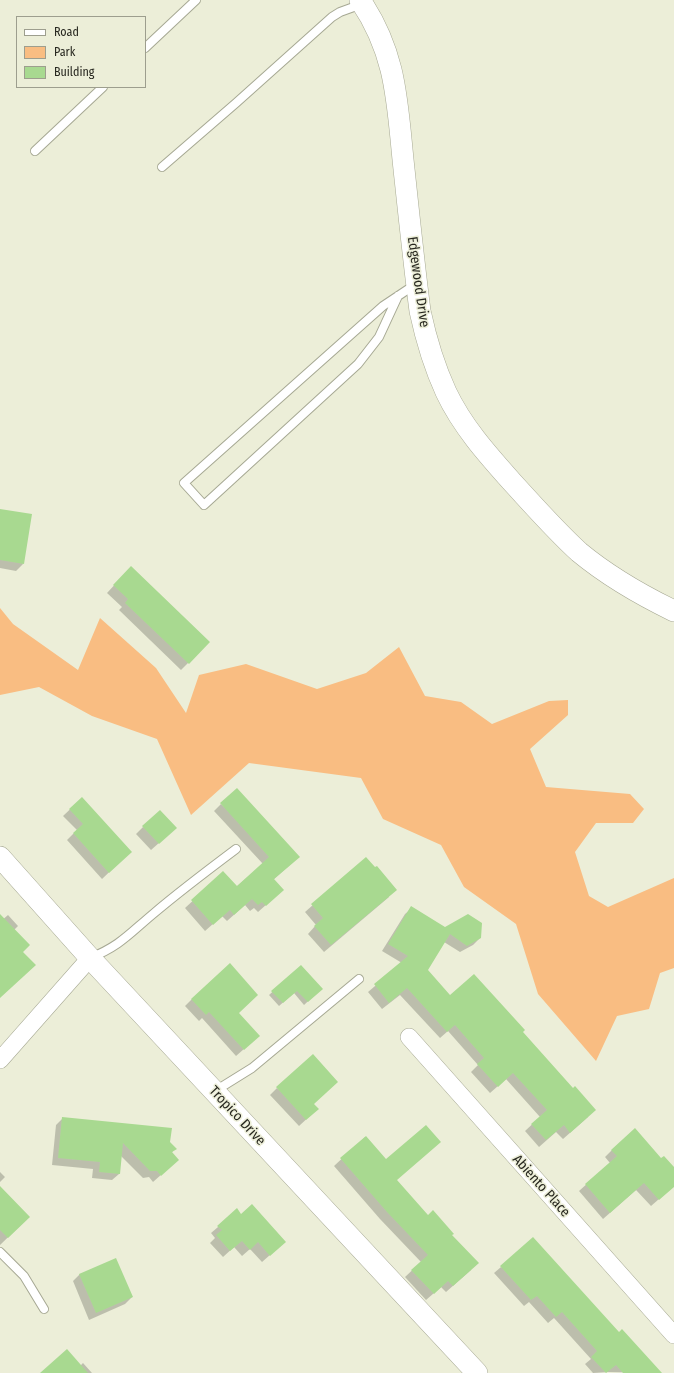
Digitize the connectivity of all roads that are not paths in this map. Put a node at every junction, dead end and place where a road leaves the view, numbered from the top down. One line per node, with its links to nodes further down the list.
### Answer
1 (196, 0): 3 (lane)
2 (362, 2): 6 (lane); 7 (street, Edgewood Drive)
3 (146, 47)
4 (103, 88): 5 (lane)
5 (35, 151)
6 (162, 167)
7 (416, 283): 8 (lane); 9 (street, Edgewood Drive)
8 (398, 296): 8 (lane)
9 (674, 611)
10 (236, 849): 12 (lane)
11 (0, 856): 12 (street, Tropico Drive)
12 (90, 958): 15 (street); 16 (street, Tropico Drive)
13 (358, 979): 16 (lane)
14 (409, 1037): 19 (street, Abiento Place)
15 (0, 1060)
16 (215, 1092): 20 (street, Tropico Drive)
17 (0, 1252): 18 (lane)
18 (44, 1309)
19 (674, 1335)
20 (477, 1373)

